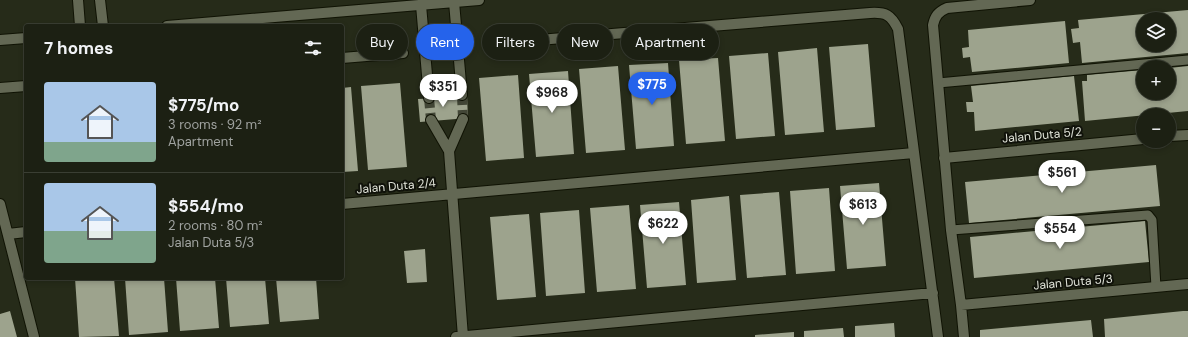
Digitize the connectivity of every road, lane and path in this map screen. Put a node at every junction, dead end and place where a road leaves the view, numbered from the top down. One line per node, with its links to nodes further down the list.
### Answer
1 (78, 0): 7 (street)
2 (100, 0): 8 (street)
3 (479, 0): 5 (street)
4 (1030, 0): 16 (street)
5 (454, 2): 6 (street); 19 (street)
6 (421, 5): 9 (street); 20 (street)
7 (80, 24)
8 (103, 24)
9 (191, 24)
10 (24, 38): 12 (street)
11 (549, 39): 27 (street)
12 (0, 40)
13 (356, 57): 14 (street)
14 (344, 58)
15 (1188, 60): 16 (lane)
16 (938, 83): 28 (street)
17 (24, 86): 18 (street)
18 (0, 88)
19 (462, 95)
20 (429, 98)
21 (463, 119): 26 (street)
22 (431, 120): 26 (street)
23 (1188, 135): 24 (street)
24 (1176, 136)
25 (1136, 140): 28 (street, Jalan Duta 5/2)
26 (449, 151): 29 (street)
27 (914, 153): 29 (street, Jalan Duta 2/4); 37 (street)
28 (944, 158): 32 (street)
29 (452, 194): 31 (street, Jalan Duta 2/4); 40 (street)
30 (0, 204): 34 (street)
31 (344, 204)
32 (951, 230): 36 (lane); 38 (street)
33 (24, 232): 34 (street)
34 (8, 234): 39 (street)
35 (1188, 284): 36 (street, Jalan Duta 5/3)
36 (1156, 287): 38 (street, Jalan Duta 5/3)
37 (933, 293): 40 (street); 41 (street)
38 (961, 305): 42 (street)
39 (34, 337)
40 (461, 337)
41 (938, 337)
42 (964, 337)

